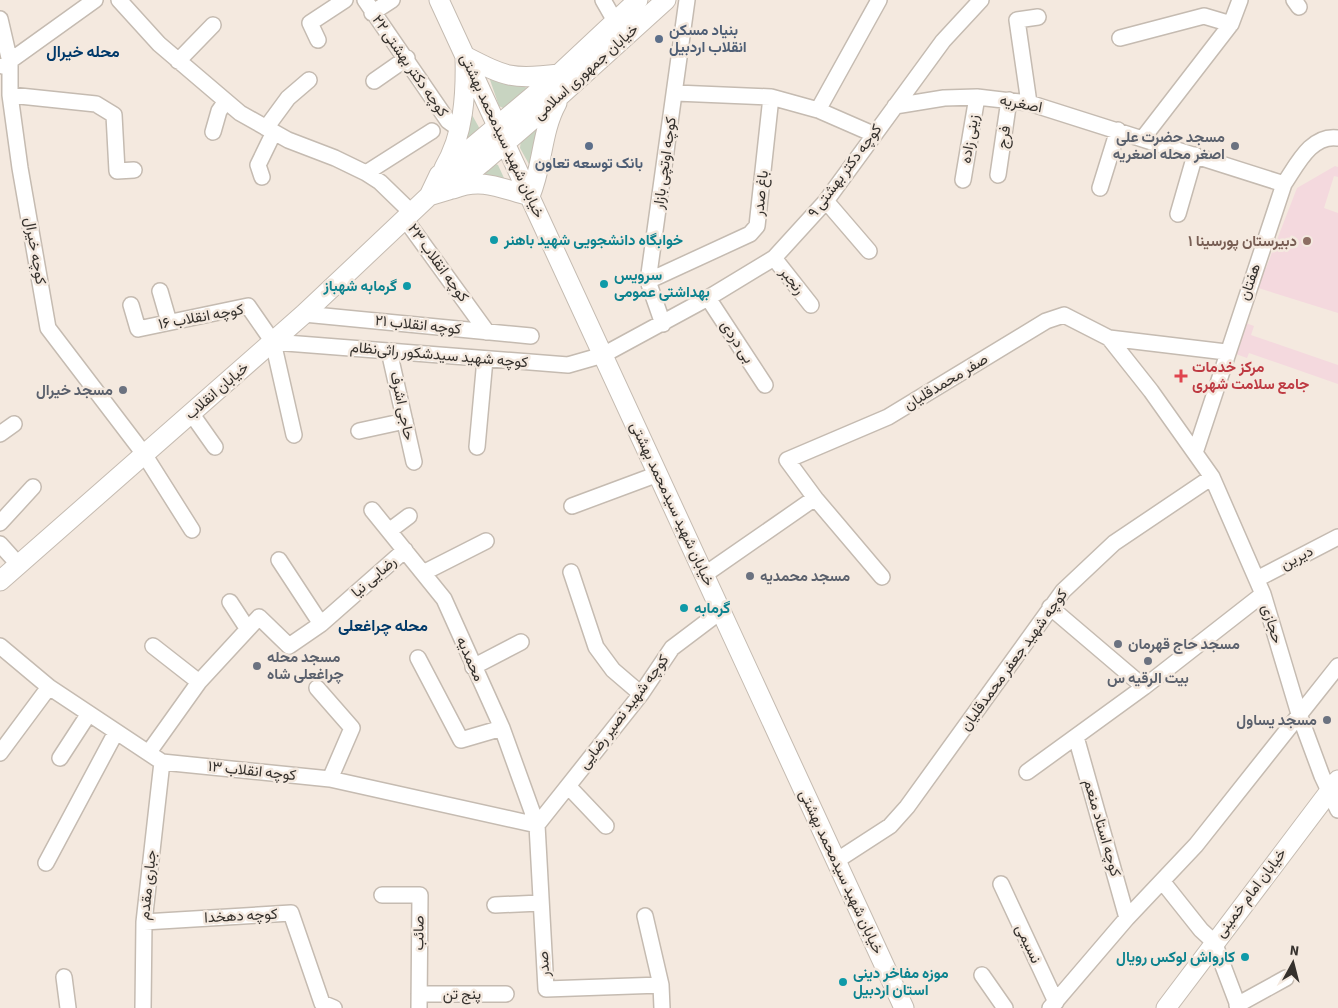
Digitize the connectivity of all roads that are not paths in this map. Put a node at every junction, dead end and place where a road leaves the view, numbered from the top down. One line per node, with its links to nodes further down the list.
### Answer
1 (95, 0): 24 (street)
2 (119, 0): 23 (street, کوچه انقلاب ۲۳)
3 (345, 0): 20 (street)
4 (392, 0): 13 (street)
5 (439, 0): 21 (main road, خیابان شهید سیدمحمد بهشتی)
6 (603, 0): 16 (street)
7 (638, 0): 16 (main road, خیابان جمهوری اسلامی)
8 (666, 0): 31 (main road, خیابان جمهوری اسلامی)
9 (687, 0): 29 (street, کوچه اوتچی بازار)
10 (981, 0): 25 (street, کوچه دکتر بهشتی ۹)
11 (1240, 0): 17 (street)
12 (876, 1): 39 (street)
13 (368, 6): 22 (street, کوچه دکتر بهشتی ۲۲)
14 (1038, 17): 37 (street)
15 (0, 19): 24 (street, کوچه خیرال)
16 (615, 21): 26 (main road, خیابان جمهوری اسلامی)
17 (1230, 24): 19 (street); 47 (street)
18 (213, 25): 23 (street)
19 (1120, 38)
20 (318, 40)
21 (465, 56): 26 (main road); 41 (main road, خیابان انقلاب); 46 (main road, خیابان شهید سیدمحمد بهشتی)
22 (407, 58): 28 (street); 41 (street, کوچه دکتر بهشتی ۲۲)
23 (178, 61): 36 (street, کوچه انقلاب ۲۳)
24 (5, 65): 30 (street, کوچه خیرال)
25 (923, 68): 34 (street); 38 (street, کوچه دکتر بهشتی ۹)
26 (559, 74): 46 (main road, خیابان جمهوری اسلامی)
27 (309, 80): 40 (street)
28 (374, 81)
29 (676, 93): 32 (street); 64 (street, کوچه اوتچی بازار)
30 (10, 95): 50 (street); 90 (street, کوچه خیرال)
31 (561, 95): 46 (main road, خیابان جمهوری اسلامی); 58 (main road)
32 (771, 97): 39 (street); 64 (street, باغ صدر)
33 (977, 97): 34 (street, اصغریه); 35 (street, اصغریه); 54 (street, زینی زاده)
34 (944, 98): 38 (street, اصغریه)
35 (1009, 100): 37 (street, اصغریه); 52 (street, فرج)
36 (226, 101): 40 (street, کوچه انقلاب ۲۳); 44 (street)
37 (1029, 103): 42 (street, اصغریه)
38 (895, 106): 45 (street, کوچه دکتر بهشتی ۹)
39 (818, 110): 45 (street)
40 (270, 130): 51 (street, کوچه انقلاب ۲۳); 53 (street)
41 (459, 130): 55 (main road, خیابان انقلاب)
42 (1118, 130): 47 (street, اصغریه); 57 (street)
43 (432, 131): 51 (street)
44 (214, 132)
45 (873, 134): 59 (street, کوچه دکتر بهشتی ۹)
46 (501, 135): 55 (main road); 58 (main road, خیابان شهید سیدمحمد بهشتی)
47 (1143, 138): 49 (street, اصغریه)
48 (1338, 138): 56 (street, هفتان)
49 (1195, 155): 56 (street, اصغریه); 60 (street)
50 (134, 170)
51 (366, 173): 61 (street, کوچه انقلاب ۲۳)
52 (998, 175)
53 (262, 178)
54 (963, 180)
55 (444, 183): 58 (main road); 61 (main road, خیابان انقلاب)
56 (1284, 184): 77 (street, هفتان)
57 (1100, 188)
58 (530, 196): 78 (main road, خیابان شهید سیدمحمد بهشتی)
59 (826, 201): 62 (street); 63 (street, کوچه دکتر بهشتی ۹)
60 (1178, 214)
61 (408, 216): 69 (main road, خیابان انقلاب); 72 (street, کوچه انقلاب ۲۳)
62 (869, 251)
63 (774, 258): 66 (street, کوچه دکتر بهشتی ۹); 67 (street, رنجبر)
64 (648, 281): 71 (street, کوچه اوتچی بازار)
65 (160, 291): 70 (street)
66 (708, 298): 71 (street, کوچه دکتر بهشتی ۹); 80 (street, بی دردی)
67 (811, 304)
68 (130, 305): 70 (street, کوچه انقلاب ۱۶)
69 (304, 314): 72 (street, کوچه انقلاب ۲۱); 75 (main road, خیابان انقلاب)
70 (169, 322): 75 (street, کوچه انقلاب ۱۶)
71 (663, 324): 78 (street, کوچه دکتر بهشتی ۹)
72 (487, 332): 73 (street, کوچه انقلاب ۲۱)
73 (531, 336)
74 (1109, 338): 77 (street); 89 (street, صفر محمدقلیان); 95 (street, صفر محمدقلیان)
75 (274, 342): 76 (street, کوچه شهید سیدشکور راثی‌نظام); 81 (main road, خیابان انقلاب); 86 (street)
76 (389, 351): 79 (street, کوچه شهید سیدشکور راثی‌نظام); 82 (street, حاجی اشرف)
77 (1226, 352): 89 (street, هفتان)
78 (603, 356): 79 (street, کوچه شهید سیدشکور راثی‌نظام); 92 (main road, خیابان شهید سیدمحمد بهشتی)
79 (485, 359): 88 (street)
80 (765, 385)
81 (191, 413): 87 (street); 90 (main road, خیابان انقلاب)
82 (405, 421): 84 (street); 91 (street, حاجی اشرف)
83 (14, 424): 85 (street)
84 (359, 431)
85 (0, 434)
86 (294, 435)
87 (215, 447)
88 (477, 447)
89 (1195, 453): 93 (street, صفر محمدقلیان)
90 (144, 454): 100 (street, کوچه خیرال); 107 (main road, خیابان انقلاب)
91 (414, 462)
92 (658, 474): 96 (street); 110 (main road, خیابان شهید سیدمحمد بهشتی)
93 (1212, 477): 112 (street, حجازی); 116 (street, کوچه شهید جعفر محمدقلیان)
94 (33, 487): 99 (street)
95 (815, 498): 110 (street); 111 (street)
96 (572, 506)
97 (372, 510): 101 (street, محمدیه)
98 (409, 516): 101 (street)
99 (0, 523)
100 (192, 530)
101 (389, 531): 105 (street, محمدیه)
102 (1338, 537): 112 (street, دیرین)
103 (486, 541): 109 (street)
104 (0, 544): 107 (street)
105 (405, 550): 109 (street, محمدیه); 118 (street, رضایی نیا)
106 (279, 560): 118 (street)
107 (18, 564): 113 (main road, خیابان انقلاب)
108 (571, 572): 130 (street)
109 (422, 573): 125 (street, محمدیه)
110 (704, 575): 117 (main road, خیابان شهید سیدمحمد بهشتی)
111 (882, 577)
112 (1257, 579): 114 (street, حجازی)
113 (0, 581)
114 (1263, 594): 128 (street); 131 (street, حجازی)
115 (230, 602): 119 (street)
116 (1050, 608): 128 (street); 147 (street, کوچه شهید جعفر محمدقلیان)
117 (721, 611): 130 (street, کوچه شهید نصیر رضایی); 147 (main road, خیابان شهید سیدمحمد بهشتی)
118 (320, 624): 119 (street, رضایی نیا)
119 (247, 628): 126 (street)
120 (521, 642): 125 (street)
121 (0, 646): 127 (street)
122 (153, 646): 126 (street)
123 (418, 658): 133 (street)
124 (1338, 666): 131 (street)
125 (473, 667): 133 (street, محمدیه)
126 (199, 682): 136 (street)
127 (49, 687): 132 (street); 137 (street)
128 (1144, 687): 135 (street)
129 (317, 688): 141 (street)
130 (641, 694): 143 (street, کوچه شهید نصیر رضایی)
131 (1299, 714): 142 (street, حجازی); 149 (street)
132 (88, 715): 134 (street); 138 (street)
133 (502, 728): 145 (street, محمدیه)
134 (116, 732): 136 (street); 148 (street)
135 (1076, 737): 140 (street); 155 (street, کوچه استاد منعم)
136 (149, 752): 139 (street)
137 (0, 753)
138 (60, 758)
139 (162, 762): 141 (street, کوچه انقلاب ۱۳); 156 (street, جباری مقدم)
140 (1027, 772)
141 (330, 779): 145 (street, کوچه انقلاب ۱۳)
142 (1329, 782): 144 (street, حجازی); 157 (main road, خیابان امام خمینی)
143 (568, 786): 145 (street, کوچه شهید نصیر رضایی); 146 (street)
144 (1338, 810)
145 (537, 825): 152 (street, صدر)
146 (606, 826)
147 (836, 861): 170 (main road, خیابان شهید سیدمحمد بهشتی)
148 (46, 863)
149 (1162, 882): 155 (street); 157 (street)
150 (1001, 884): 164 (street, نسیمی)
151 (382, 895): 163 (street, صائب)
152 (540, 903): 153 (street); 161 (street, صدر)
153 (495, 906)
154 (645, 916): 161 (street)
155 (1127, 918): 164 (street)
156 (144, 922): 167 (street, جباری مقدم); 168 (street, کوچه دهخدا)
157 (1214, 942): 165 (street); 172 (main road, خیابان امام خمینی)
158 (982, 975): 171 (street)
159 (64, 977): 166 (street)
160 (1286, 978): 165 (street)
161 (661, 985): 169 (street)
162 (506, 994): 163 (street, پنج تن)
163 (419, 1001)
164 (1053, 1005)
165 (1238, 1006)
166 (68, 1008)
167 (143, 1008)
168 (334, 1008)
169 (662, 1008)
170 (904, 1008)
171 (1005, 1008)
172 (1166, 1008)

